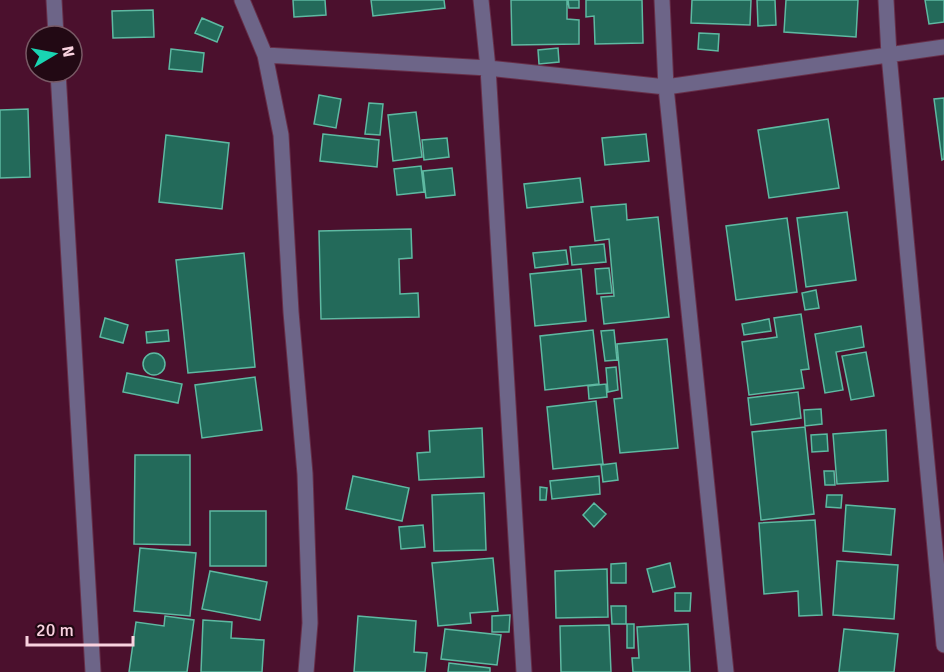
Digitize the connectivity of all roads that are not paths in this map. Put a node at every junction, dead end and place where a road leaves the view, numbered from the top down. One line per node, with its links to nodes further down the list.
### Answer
1 (54, 0): 6 (street)
2 (238, 0): 8 (street)
3 (481, 0): 10 (street)
4 (662, 0): 12 (street)
5 (886, 0): 9 (street)
6 (55, 24)
7 (944, 47): 9 (street)
8 (265, 55): 10 (street); 15 (street)
9 (889, 55): 12 (street); 13 (street)
10 (488, 68): 12 (street); 16 (street)
11 (59, 84): 14 (street)
12 (666, 87): 17 (street)
13 (944, 645)
14 (93, 672)
15 (306, 672)
16 (524, 672)
17 (726, 672)

